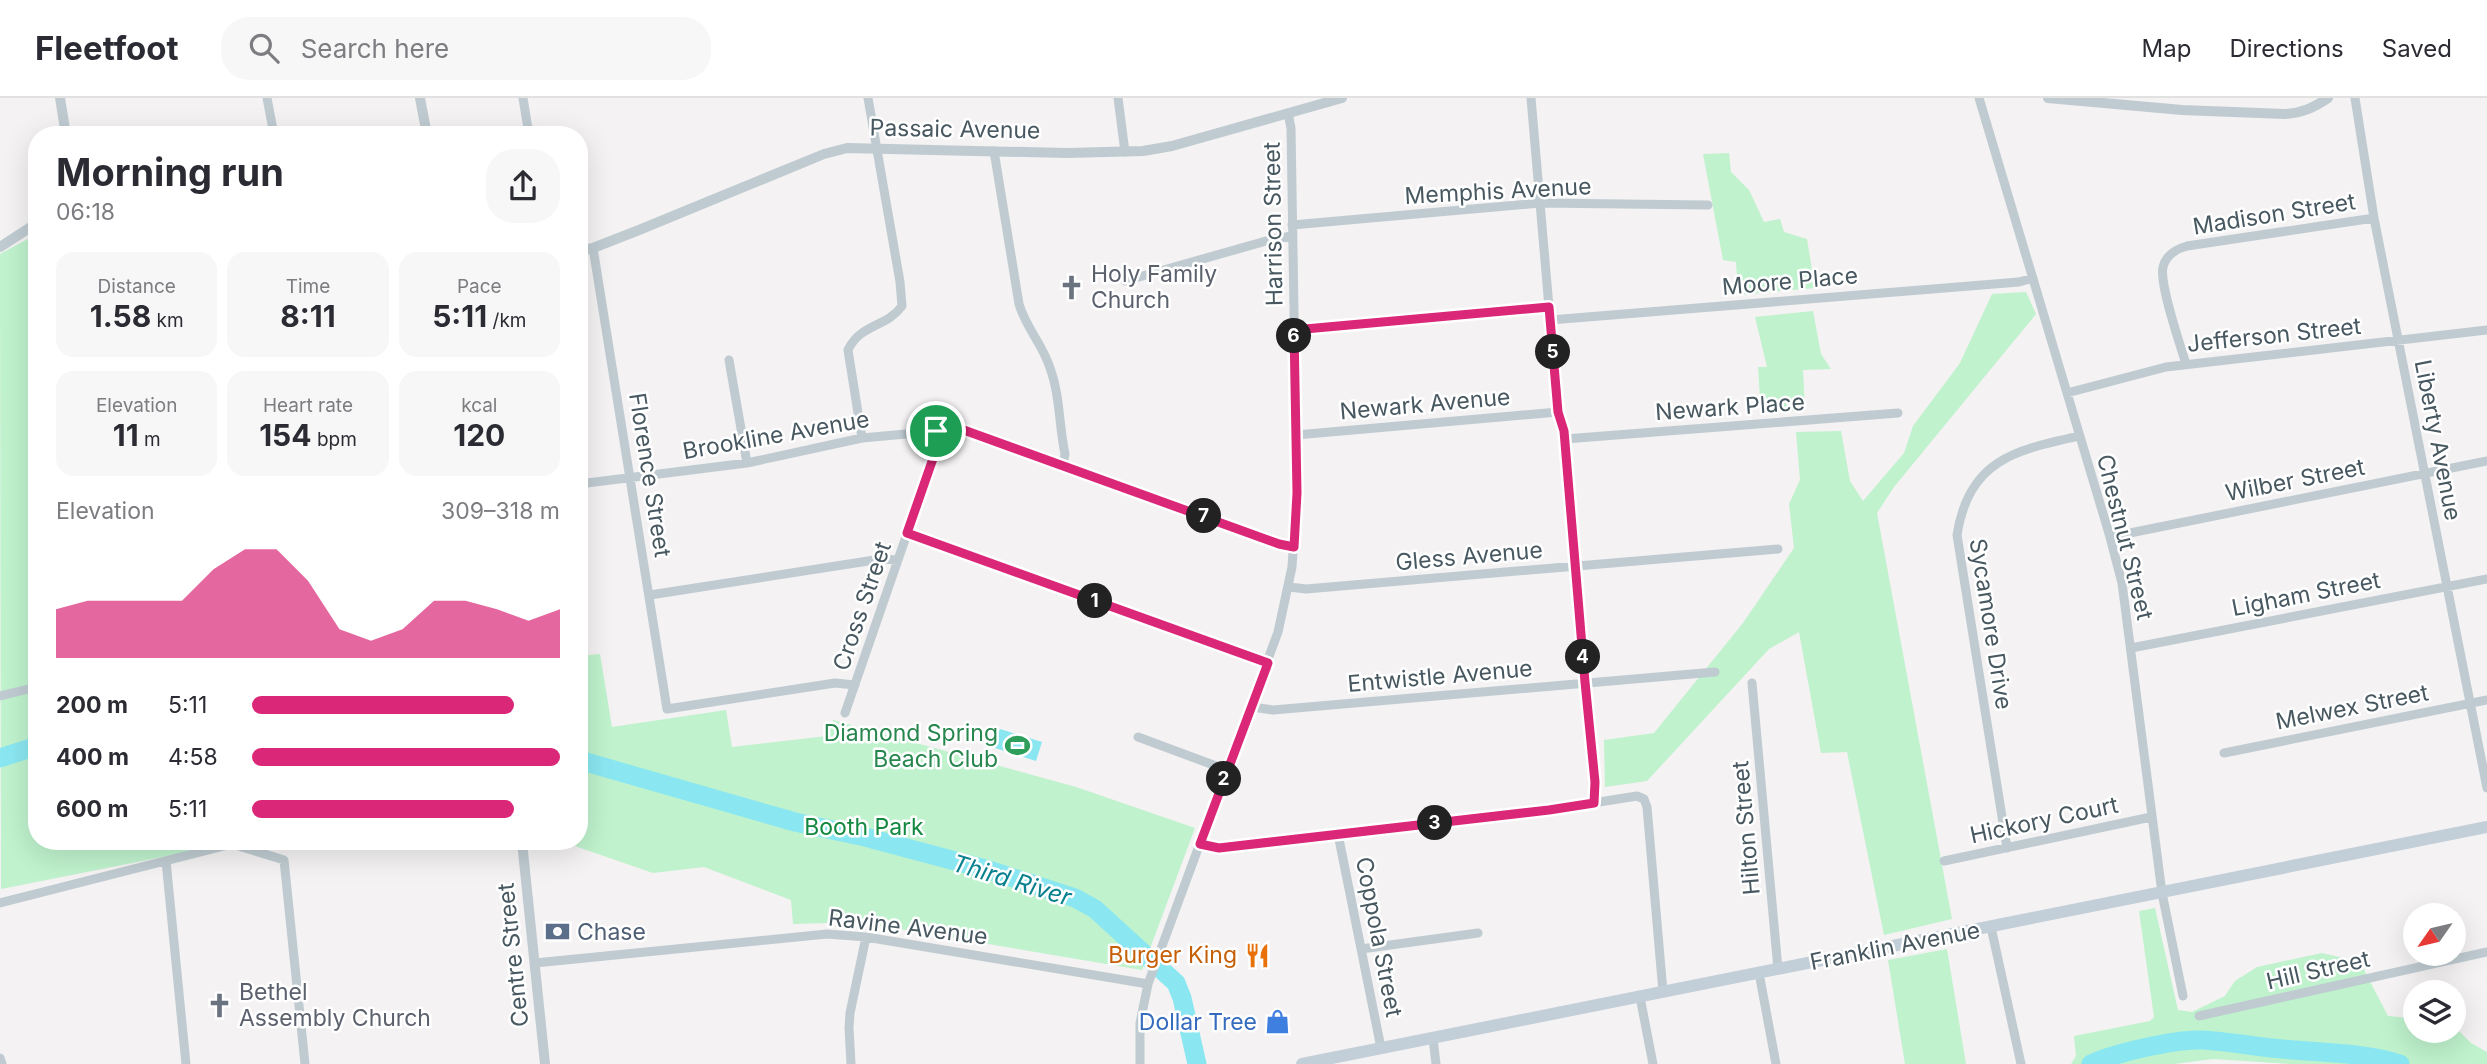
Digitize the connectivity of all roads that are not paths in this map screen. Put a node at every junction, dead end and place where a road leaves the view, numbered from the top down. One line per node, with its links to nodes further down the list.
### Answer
1 (60, 98): 14 (street)
2 (267, 98): 15 (street)
3 (420, 98): 16 (street)
4 (523, 98): 17 (street)
5 (868, 98): 18 (street)
6 (1118, 98): 20 (street)
7 (1342, 98): 13 (street, Passaic Avenue)
8 (1531, 98): 21 (street)
9 (1979, 98): 30 (street, Chestnut Street)
10 (2048, 98): 11 (street)
11 (2328, 98)
12 (2355, 98): 23 (street, Liberty Avenue)
13 (1287, 114): 20 (street, Passaic Avenue); 24 (street, Harrison Street)
14 (65, 126)
15 (272, 126)
16 (425, 126)
17 (528, 126)
18 (876, 148): 19 (street, Passaic Avenue); 28 (street, Passaic Avenue); 45 (street)
19 (994, 151): 20 (street, Passaic Avenue); 49 (street)
20 (1125, 152)
21 (1540, 203): 22 (street, Memphis Avenue); 24 (street, Memphis Avenue); 32 (street)
22 (1708, 205)
23 (2374, 218): 36 (street, Liberty Avenue); 38 (street, Madison Street)
24 (1292, 225): 26 (street, Harrison Street)
25 (28, 229): 27 (street)
26 (1292, 236): 31 (street); 34 (street, Harrison Street)
27 (0, 247)
28 (593, 248): 29 (street, Passaic Avenue); 51 (street, Florence Street)
29 (588, 249)
30 (2033, 278): 33 (street, Moore Place); 39 (street, Chestnut Street)
31 (1125, 281)
32 (1549, 307): 33 (street); 34 (street)
33 (1550, 320): 40 (street)
34 (1294, 330): 43 (street, Harrison Street)
35 (2487, 330): 36 (street, Jefferson Street)
36 (2399, 341): 38 (street, Jefferson Street); 50 (street, Liberty Avenue)
37 (729, 360): 48 (street)
38 (2186, 364): 39 (street, Jefferson Street)
39 (2067, 393): 44 (street, Chestnut Street)
40 (1558, 412): 43 (street, Newark Avenue); 46 (street)
41 (1898, 413): 46 (street, Newark Place)
42 (936, 431): 45 (street, Brookline Avenue); 49 (street, Brookline Avenue); 53 (street, Cross Street)
43 (1296, 435): 55 (street, Harrison Street)
44 (2080, 436): 54 (street, Chestnut Street); 84 (street, Sycamore Drive)
45 (862, 438): 48 (street, Brookline Avenue)
46 (1565, 439): 58 (street)
47 (2487, 461): 50 (street, Wilber Street)
48 (747, 463): 51 (street, Brookline Avenue)
49 (1063, 465): 55 (street, Brookline Avenue)
50 (2424, 474): 54 (street, Wilber Street); 61 (street, Liberty Avenue)
51 (631, 478): 52 (street, Brookline Avenue); 62 (street, Florence Street)
52 (588, 483)
53 (907, 533): 57 (street, Cross Street); 64 (street)
54 (2110, 537): 63 (street, Chestnut Street)
55 (1294, 547): 60 (street, Harrison Street)
56 (1778, 549): 58 (street, Gless Avenue)
57 (898, 561): 62 (street); 68 (street, Cross Street)
58 (1576, 566): 60 (street, Gless Avenue); 66 (street)
59 (2487, 579): 61 (street, Ligham Street)
60 (1289, 587): 64 (street, Harrison Street)
61 (2449, 587): 63 (street, Ligham Street); 72 (street, Liberty Avenue)
62 (650, 595): 68 (street, Florence Street)
63 (2131, 648): 80 (street, Chestnut Street)
64 (1268, 663): 73 (street, Harrison Street)
65 (1715, 672): 66 (street, Entwistle Avenue)
66 (1585, 682): 73 (street, Entwistle Avenue); 79 (street)
67 (1752, 683): 98 (street, Hilton Street)
68 (855, 685): 74 (street, Cross Street)
69 (28, 689): 70 (street)
70 (0, 696)
71 (2487, 700): 72 (street, Melwex Street)
72 (2470, 703): 76 (street, Melwex Street); 78 (street, Liberty Avenue)
73 (1252, 707): 77 (street, Harrison Street)
74 (845, 713)
75 (1138, 737): 77 (street)
76 (2224, 753)
77 (1227, 770): 83 (street, Harrison Street)
78 (2487, 788)
79 (1594, 803): 82 (street); 101 (street)
80 (2151, 817): 84 (street, Hickory Court); 90 (street, Chestnut Street)
81 (2487, 827): 90 (main road, Franklin Avenue)
82 (1338, 834): 83 (street); 95 (street, Coppola Street)
83 (1200, 844): 100 (street, Harrison Street)
84 (2007, 848): 89 (street, Hickory Court)
85 (209, 850): 88 (street)
86 (252, 850): 110 (street)
87 (523, 850): 97 (street, Centre Street)
88 (166, 861): 91 (street); 109 (street)
89 (1944, 861)
90 (2162, 893): 92 (main road, Franklin Avenue); 102 (street, Chestnut Street)
91 (0, 903)
92 (1991, 927): 98 (main road, Franklin Avenue); 118 (street)
93 (1478, 933): 95 (street)
94 (866, 937): 97 (street, Ravine Avenue); 100 (street, Ravine Avenue); 112 (street)
95 (1361, 949): 106 (street, Coppola Street)
96 (2487, 952): 104 (street, Hill Street)
97 (535, 963): 111 (street, Centre Street)
98 (1778, 969): 99 (main road, Franklin Avenue)
99 (1759, 973): 101 (main road, Franklin Avenue); 117 (street)
100 (1149, 981): 113 (street, Harrison Street)
101 (1663, 992): 103 (main road, Franklin Avenue)
102 (2183, 996)
103 (1640, 997): 105 (main road, Franklin Avenue); 116 (street)
104 (2199, 1016)
105 (1433, 1038): 106 (main road, Franklin Avenue); 115 (street)
106 (1381, 1048): 114 (main road, Franklin Avenue)
107 (0, 1058): 108 (street)
108 (2, 1064)
109 (186, 1064)
110 (305, 1064)
111 (545, 1064)
112 (852, 1064)
113 (1140, 1064)
114 (1302, 1064)
115 (1436, 1064)
116 (1653, 1064)
117 (1776, 1064)
118 (2021, 1064)

